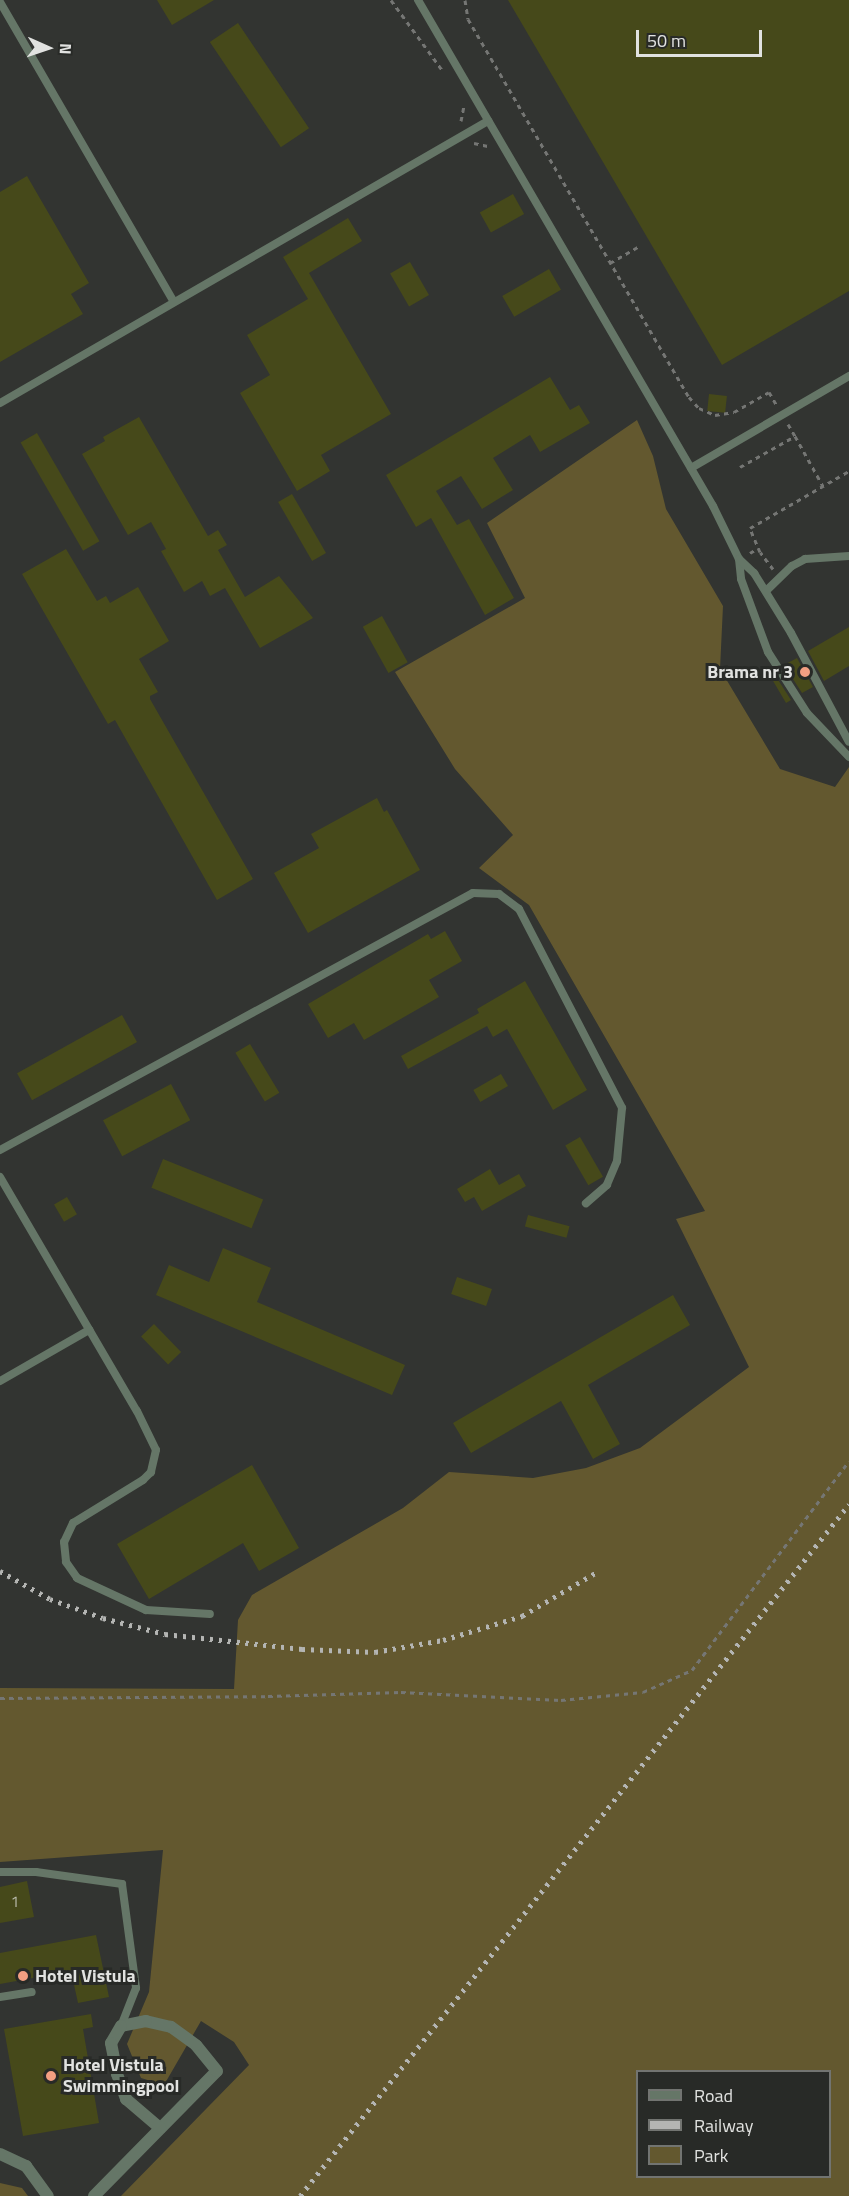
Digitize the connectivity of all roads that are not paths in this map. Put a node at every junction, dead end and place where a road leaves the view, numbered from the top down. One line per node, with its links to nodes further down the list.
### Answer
1 (417, 0): 3 (lane)
2 (0, 2): 4 (lane)
3 (488, 120): 4 (lane); 7 (lane)
4 (173, 301): 6 (lane)
5 (849, 375): 7 (lane)
6 (0, 403)
7 (691, 468): 9 (lane)
8 (849, 556): 10 (lane)
9 (739, 559): 10 (lane); 12 (lane)
10 (766, 591): 11 (lane)
11 (849, 742): 12 (lane)
12 (839, 748): 13 (lane)
13 (849, 757)
14 (0, 1150): 16 (lane)
15 (0, 1177): 17 (lane)
16 (586, 1203)
17 (89, 1330): 18 (lane); 19 (lane)
18 (0, 1381)
19 (210, 1614)
20 (0, 1872): 23 (lane)
21 (32, 1992): 22 (lane)
22 (0, 1996)
23 (121, 2026): 24 (street); 24 (street)
24 (160, 2128): 27 (street)
25 (0, 2154): 26 (street)
26 (48, 2196)
27 (94, 2196)

